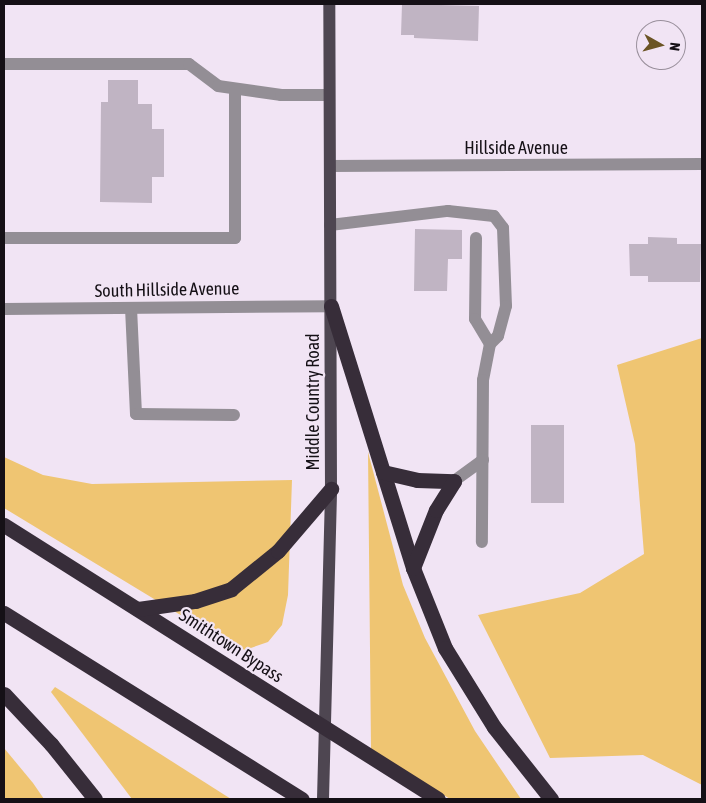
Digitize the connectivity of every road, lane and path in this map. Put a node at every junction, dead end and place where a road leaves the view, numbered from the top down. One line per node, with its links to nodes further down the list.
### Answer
1 (329, 4): 4 (main road, Middle Country Road)
2 (4, 64): 3 (street)
3 (235, 90): 4 (street); 8 (street)
4 (329, 95): 6 (main road, Middle Country Road)
5 (702, 164): 6 (street, Hillside Avenue)
6 (330, 166): 7 (main road, Middle Country Road)
7 (330, 225): 10 (main road, Middle Country Road); 13 (street)
8 (4, 238)
9 (476, 238): 13 (street)
10 (331, 306): 11 (street, South Hillside Avenue); 16 (highway); 18 (main road, Middle Country Road)
11 (131, 308): 12 (street, South Hillside Avenue); 14 (street)
12 (4, 309)
13 (490, 344): 15 (street)
14 (234, 415)
15 (483, 460): 17 (street); 20 (street)
16 (383, 472): 17 (highway); 21 (highway)
17 (454, 481): 21 (highway)
18 (331, 489): 22 (highway); 25 (main road, Middle Country Road)
19 (4, 525): 22 (highway, Smithtown Bypass)
20 (482, 542)
21 (413, 568): 30 (highway)
22 (138, 609): 25 (highway, Smithtown Bypass)
23 (4, 613): 27 (highway)
24 (4, 694): 26 (highway)
25 (325, 729): 28 (main road, Middle Country Road); 29 (highway, Smithtown Bypass)
26 (95, 799)
27 (302, 799)
28 (323, 799)
29 (438, 799)
30 (551, 799)

